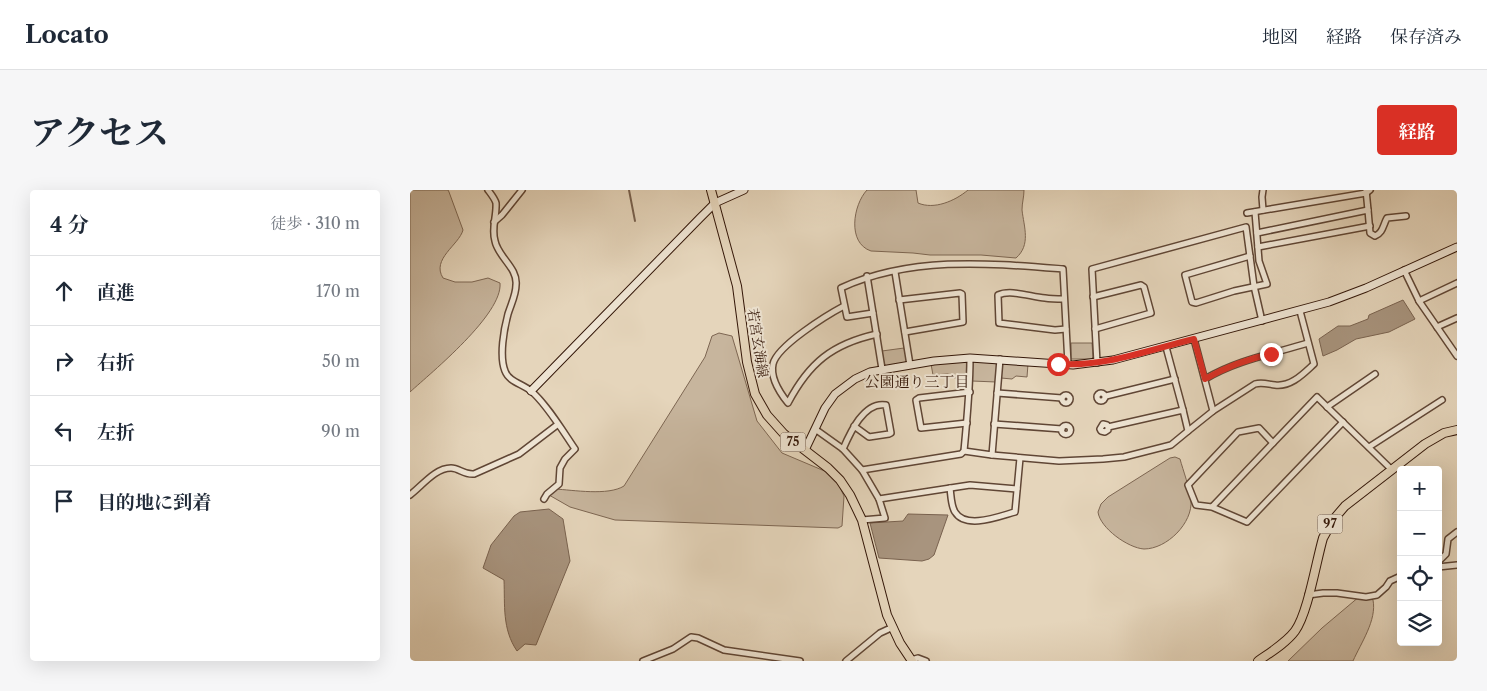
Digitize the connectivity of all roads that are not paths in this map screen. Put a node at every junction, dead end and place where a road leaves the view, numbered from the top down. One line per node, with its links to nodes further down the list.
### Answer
1 (488, 190): 13 (street)
2 (522, 190): 13 (street)
3 (712, 190): 7 (main road, 若宮玄海線 / 75)
4 (744, 190): 7 (street)
5 (1263, 190): 8 (street)
6 (1367, 191): 8 (street); 9 (street)
7 (715, 203): 51 (street); 73 (main road, 若宮玄海線 / 75)
8 (1263, 210): 10 (street)
9 (1368, 210): 14 (street); 15 (street)
10 (1255, 212): 11 (street); 15 (street)
11 (1247, 213)
12 (1406, 216): 14 (street)
13 (494, 222): 51 (street)
14 (1370, 226): 17 (street)
15 (1257, 233): 17 (street)
16 (1457, 246): 19 (street)
17 (1258, 247): 23 (street)
18 (1250, 256): 23 (street); 23 (street); 24 (street)
19 (1404, 270): 27 (street); 29 (street)
20 (895, 272): 21 (street); 25 (street); 26 (street)
21 (867, 276): 28 (street); 30 (street)
22 (1457, 283): 27 (street)
23 (1254, 286): 32 (street)
24 (1093, 297): 34 (street); 34 (street)
25 (1064, 299): 35 (street); 35 (street)
26 (900, 300): 36 (street); 36 (street)
27 (1418, 301): 33 (street)
28 (844, 306): 30 (street); 37 (street)
29 (1300, 311): 32 (street); 39 (street)
30 (874, 313): 37 (street)
31 (1457, 318): 33 (street)
32 (1262, 321): 38 (street)
33 (1436, 327): 41 (street)
34 (1095, 328): 44 (street)
35 (1066, 329): 45 (street)
36 (905, 332): 46 (street)
37 (877, 334): 47 (street)
38 (1194, 339): 40 (street); 50 (street)
39 (1308, 343): 50 (street); 59 (street)
40 (1166, 347): 44 (street); 49 (street)
41 (1456, 354)
42 (970, 358): 43 (street); 46 (street); 52 (street)
43 (1000, 359): 45 (street); 53 (street)
44 (1097, 363): 45 (street)
45 (1068, 364)
46 (910, 365): 47 (street)
47 (882, 369): 66 (street)
48 (1375, 374): 57 (street)
49 (1175, 379): 54 (street); 58 (street)
50 (1205, 379): 59 (street)
51 (531, 391): 62 (street)
52 (970, 392): 61 (street); 61 (street)
53 (997, 394): 55 (street); 63 (street)
54 (1106, 396)
55 (1062, 398)
56 (1442, 400): 71 (street)
57 (1327, 407): 60 (street); 70 (street)
58 (1183, 410): 65 (street); 68 (street)
59 (1213, 411): 68 (street)
60 (1343, 422): 71 (street); 84 (street)
61 (967, 423): 74 (street)
62 (557, 424): 81 (street); 82 (street)
63 (994, 424): 67 (street); 75 (street)
64 (854, 426): 64 (street); 72 (street)
65 (1108, 427)
66 (814, 429): 72 (street); 73 (street)
67 (1062, 429)
68 (1188, 430): 76 (street)
69 (1457, 430): 78 (main road, 97)
70 (1273, 443): 84 (street); 84 (street)
71 (1369, 447): 78 (street)
72 (843, 449): 77 (street)
73 (805, 450): 85 (main road, 若宮玄海線 / 75)
74 (964, 451): 75 (street); 77 (street)
75 (992, 455): 76 (street)
76 (1020, 458): 80 (street)
77 (862, 470): 83 (street)
78 (1392, 470): 91 (main road, 97)
79 (950, 488): 80 (street); 80 (street); 83 (street)
80 (1017, 489)
81 (410, 495)
82 (544, 499)
83 (879, 499): 85 (street)
84 (1212, 508)
85 (862, 520): 92 (main road, 若宮玄海線 / 75)
86 (1457, 532): 87 (street)
87 (1442, 558)
88 (1457, 565): 89 (street)
89 (1442, 567)
90 (1397, 578): 91 (street)
91 (1308, 595): 98 (main road, 97)
92 (893, 627): 95 (street); 96 (main road, 若宮玄海線 / 75)
93 (643, 661): 94 (street)
94 (800, 661)
95 (846, 661)
96 (911, 661): 97 (street)
97 (926, 661)
98 (1258, 661)

